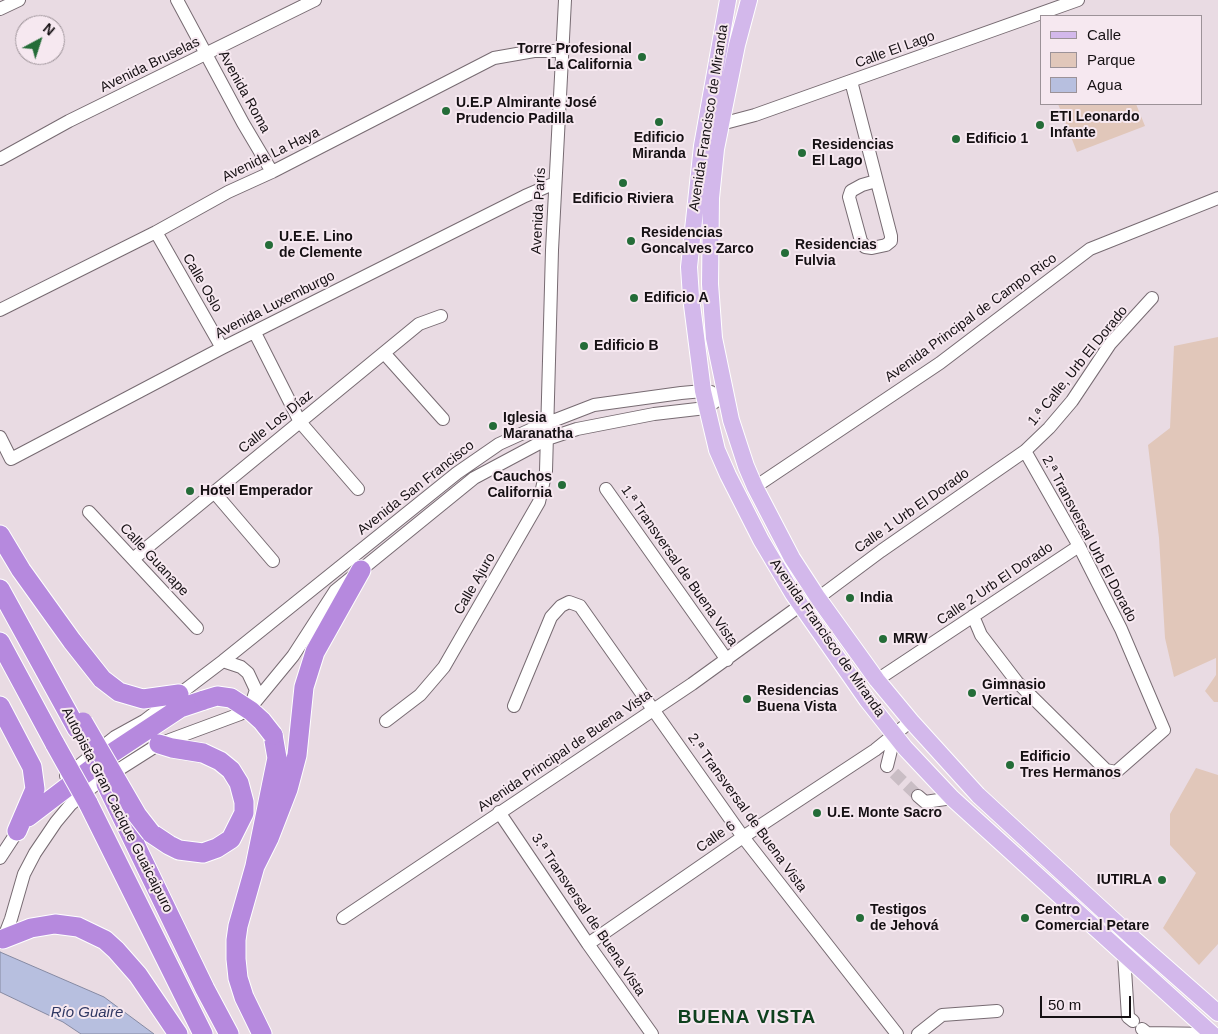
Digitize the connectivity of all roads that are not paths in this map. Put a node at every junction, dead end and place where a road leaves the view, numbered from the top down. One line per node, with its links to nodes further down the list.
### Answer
1 (19, 0): 8 (street)
2 (177, 0): 10 (street, Avenida Roma)
3 (315, 0): 10 (street, Avenida Bruselas)
4 (565, 0): 9 (street, Avenida París)
5 (728, 0): 25 (main road, Avenida Francisco de Miranda)
6 (749, 0): 12 (main road, Avenida Francisco de Miranda)
7 (1078, 0): 11 (street, Calle El Lago)
8 (0, 9)
9 (562, 51): 14 (street, Avenida La Haya); 16 (street, Avenida París)
10 (207, 55): 13 (street, Avenida Bruselas); 14 (street, Avenida Roma)
11 (851, 81): 12 (street, Calle El Lago); 15 (street)
12 (721, 124): 26 (main road, Avenida Francisco de Miranda)
13 (0, 159)
14 (272, 172): 18 (street, Avenida La Haya)
15 (876, 181): 15 (street)
16 (555, 183): 22 (street, Avenida Luxemburgo); 30 (street, Avenida París)
17 (1218, 198): 34 (street, Avenida Principal de Campo Rico)
18 (156, 232): 20 (street, Avenida La Haya); 23 (street, Calle Oslo)
19 (1152, 298): 33 (street, 1.ª Calle, Urb El Dorado)
20 (0, 310)
21 (442, 316): 24 (street, Calle Los Díaz)
22 (255, 333): 23 (street, Avenida Luxemburgo); 29 (street)
23 (222, 348): 31 (street, Avenida Luxemburgo)
24 (384, 353): 28 (street); 29 (street, Calle Los Díaz)
25 (703, 391): 26 (street, Avenida San Francisco); 27 (main road, Avenida Francisco de Miranda); 30 (street, Avenida San Francisco)
26 (726, 394): 27 (street, Avenida San Francisco); 34 (main road, Avenida Francisco de Miranda)
27 (706, 408): 32 (street, Avenida San Francisco); 46 (main road, Avenida Francisco de Miranda)
28 (443, 419)
29 (300, 422): 35 (street); 37 (street, Calle Los Díaz)
30 (546, 423): 32 (street, Avenida París); 51 (street, Avenida San Francisco)
31 (0, 437)
32 (546, 439): 43 (street, Avenida San Francisco); 58 (street, Calle Ajuro)
33 (1025, 451): 40 (street, 2.ª Transversal Urb El Dorado); 45 (street, Calle 1 Urb El Dorado)
34 (755, 487): 45 (main road, Avenida Francisco de Miranda)
35 (358, 489)
36 (606, 489): 50 (street, 1.ª Transversal de Buena Vista)
37 (214, 492): 41 (street, Calle Los Díaz); 42 (street)
38 (90, 512): 41 (street, Calle Guanape)
39 (0, 535): 53 (highway)
40 (1079, 546): 47 (street, Calle 2 Urb El Dorado); 47 (street, 2.ª Transversal Urb El Dorado)
41 (133, 559): 48 (street, Calle Guanape)
42 (273, 561)
43 (361, 570): 56 (street, Avenida San Francisco); 70 (highway)
44 (0, 589): 60 (highway, Autopista Gran Cacique Guaicaipuro)
45 (818, 598): 52 (main road, Avenida Francisco de Miranda)
46 (801, 605): 50 (street, Avenida Principal de Buena Vista); 61 (main road, Avenida Francisco de Miranda)
47 (973, 616): 52 (street, Calle 2 Urb El Dorado)
48 (197, 628)
49 (0, 642): 79 (highway, Autopista Gran Cacique Guaicaipuro, bridge)
50 (727, 660): 57 (street, Avenida Principal de Buena Vista)
51 (223, 661): 53 (street, Avenida San Francisco); 56 (street)
52 (877, 680): 59 (main road, Avenida Francisco de Miranda)
53 (178, 694): 67 (street, Avenida San Francisco)
54 (0, 706): 67 (highway)
55 (514, 706): 57 (street, 2.ª Transversal de Buena Vista)
56 (251, 707): 62 (street, Avenida San Francisco)
57 (653, 710): 66 (street, Avenida Principal de Buena Vista); 68 (street, 2.ª Transversal de Buena Vista)
58 (386, 720)
59 (911, 721): 61 (street, Calle 6); 76 (main road, Avenida Francisco de Miranda)
60 (80, 726): 62 (highway, bridge); 80 (highway, Autopista Gran Cacique Guaicaipuro)
61 (895, 734): 63 (street, Calle 6); 63 (street); 65 (main road, Avenida Francisco de Miranda)
62 (160, 744): 72 (street, Avenida San Francisco)
63 (875, 750): 68 (street, Calle 6)
64 (918, 796): 65 (street)
65 (952, 798): 74 (main road, Avenida Francisco de Miranda)
66 (499, 812): 71 (street, Avenida Principal de Buena Vista); 73 (street, 3.ª Transversal de Buena Vista)
67 (22, 824): 69 (street, Avenida San Francisco); 70 (highway, bridge)
68 (743, 837): 73 (street, Calle 6); 83 (street, 2.ª Transversal de Buena Vista)
69 (0, 858)
70 (255, 866): 81 (highway)
71 (343, 918)
72 (1, 942): 78 (highway)
73 (588, 944): 82 (street, 3.ª Transversal de Buena Vista)
74 (1124, 954): 85 (main road, Avenida Francisco de Miranda); 85 (street)
75 (997, 1011): 84 (street)
76 (1218, 1013)
77 (1218, 1026): 85 (street)
78 (178, 1034)
79 (203, 1034)
80 (229, 1034)
81 (262, 1034)
82 (652, 1034)
83 (897, 1034)
84 (918, 1034)
85 (1211, 1034)

